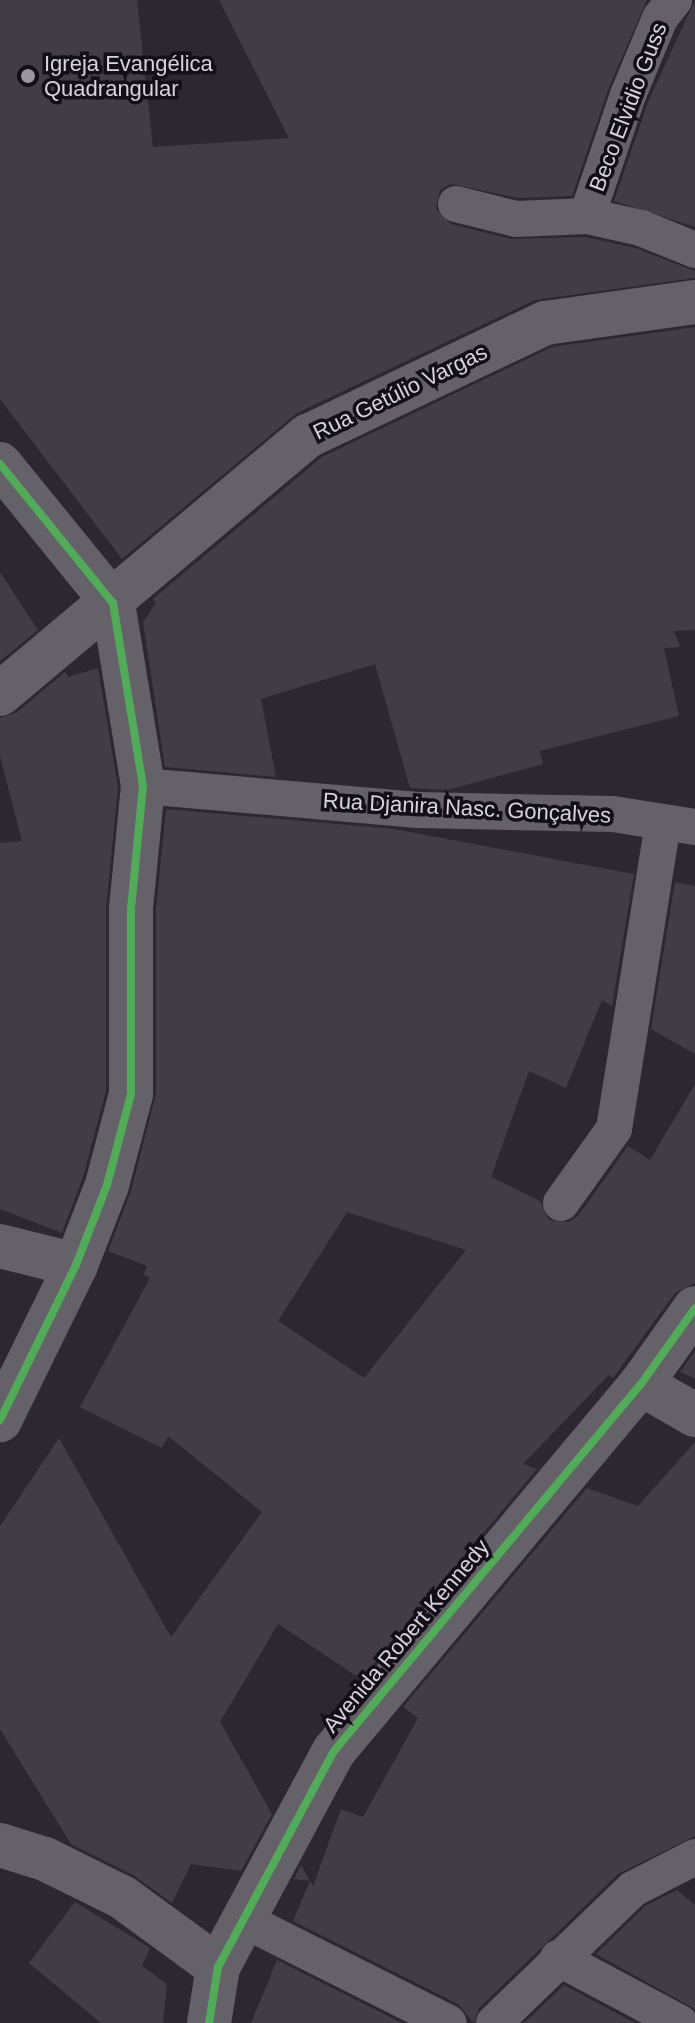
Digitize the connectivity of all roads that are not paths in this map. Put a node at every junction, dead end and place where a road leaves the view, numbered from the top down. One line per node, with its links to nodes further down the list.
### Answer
1 (674, 0): 3 (lane, Beco Elvidio Guss)
2 (456, 204): 3 (lane, Beco Elvidio Guss)
3 (587, 216): 4 (lane, Beco Elvidio Guss)
4 (695, 250)
5 (695, 302): 7 (street, Rua Getúlio Vargas)
6 (0, 464): 7 (street)
7 (113, 603): 8 (street, Rua Getúlio Vargas); 9 (street)
8 (0, 694)
9 (143, 786): 10 (lane, Rua Djanira Nasc. Gonçalves); 13 (street)
10 (679, 826): 11 (lane)
11 (561, 1203)
12 (0, 1246): 13 (street)
13 (76, 1265): 17 (street)
14 (695, 1308): 15 (street, Avenida Robert Kennedy)
15 (641, 1384): 16 (street); 20 (street, Avenida Robert Kennedy)
16 (695, 1415)
17 (0, 1420)
18 (0, 1845): 22 (street)
19 (695, 1857): 21 (lane)
20 (244, 1920): 22 (street, Avenida Robert Kennedy); 24 (lane)
21 (558, 1958): 25 (lane); 26 (lane)
22 (218, 1967): 23 (street, Avenida Robert Kennedy)
23 (209, 2023)
24 (449, 2023)
25 (494, 2023)
26 (680, 2023)

